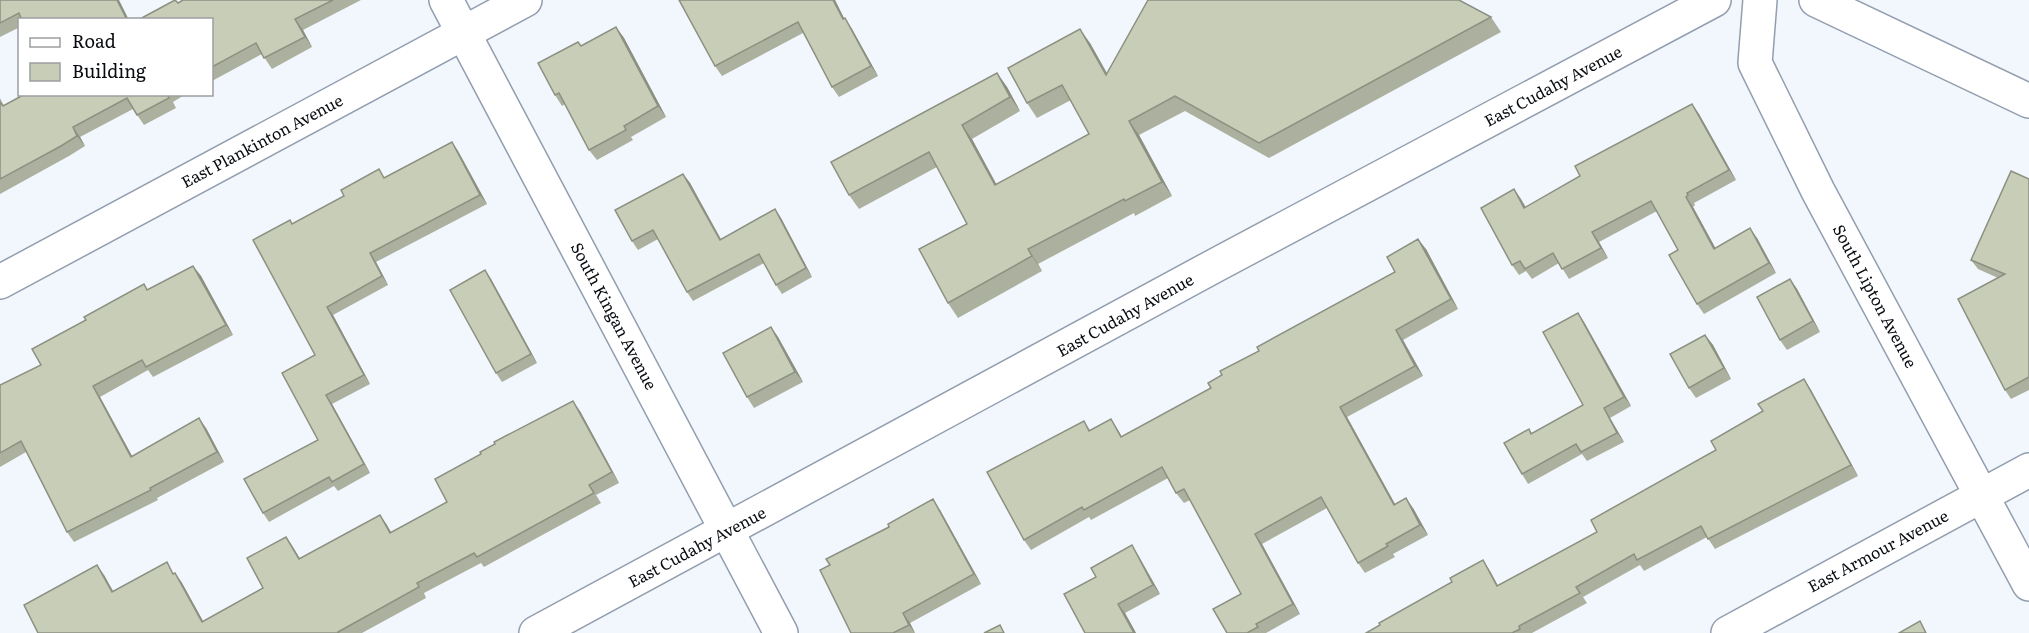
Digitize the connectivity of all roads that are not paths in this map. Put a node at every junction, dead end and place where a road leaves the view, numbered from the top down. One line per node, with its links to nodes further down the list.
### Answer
1 (446, 0): 6 (street, South Kingan Avenue)
2 (525, 0): 6 (street, East Plankinton Avenue)
3 (1714, 0): 11 (street, East Cudahy Avenue)
4 (1760, 0): 10 (street, South Lipton Avenue)
5 (1816, 0): 7 (street)
6 (463, 33): 8 (street, East Plankinton Avenue); 11 (street, South Kingan Avenue)
7 (2029, 101)
8 (0, 282)
9 (2029, 470): 10 (street, East Armour Avenue)
10 (1982, 495): 12 (street, South Lipton Avenue); 15 (street, East Armour Avenue)
11 (728, 531): 13 (street, East Cudahy Avenue); 14 (street, South Kingan Avenue)
12 (2029, 584)
13 (537, 633)
14 (781, 633)
15 (1728, 633)

